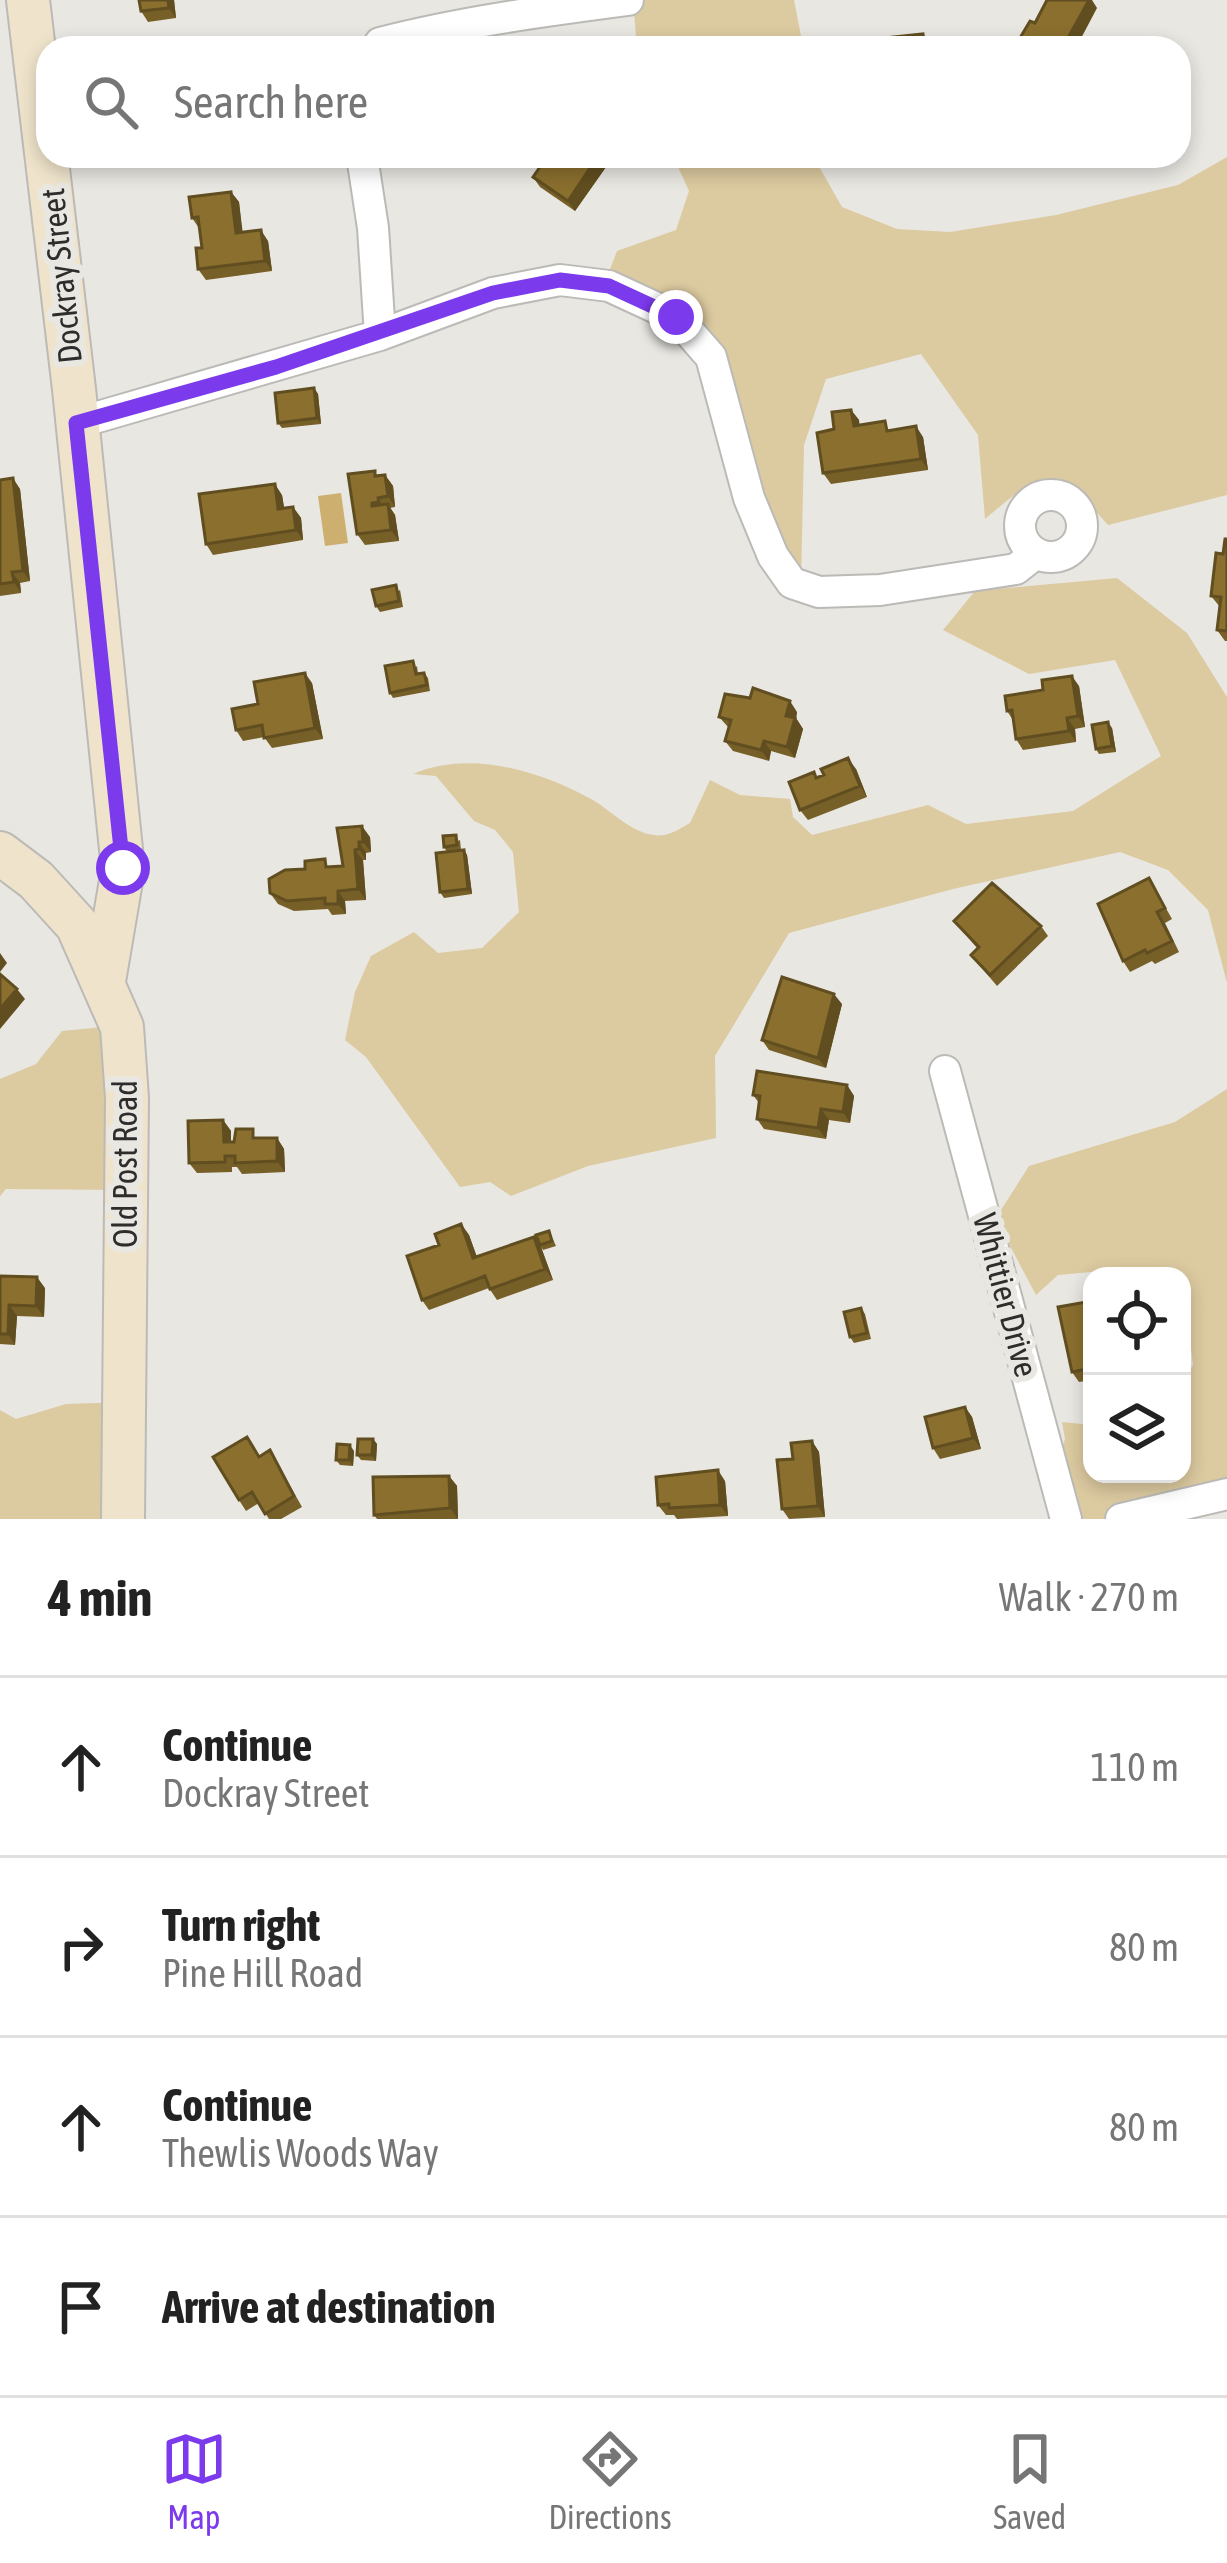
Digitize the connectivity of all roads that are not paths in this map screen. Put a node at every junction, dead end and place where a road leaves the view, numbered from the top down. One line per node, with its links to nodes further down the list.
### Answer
1 (28, 0): 5 (street, Dockray Street)
2 (628, 0): 3 (street)
3 (589, 3): 4 (street)
4 (409, 36)
5 (36, 70)
6 (47, 168): 9 (street, Dockray Street)
7 (364, 168): 8 (street)
8 (380, 335): 9 (street); 10 (street)
9 (76, 423): 12 (street, Dockray Street)
10 (1035, 554)
11 (0, 854): 12 (street, Old Post Road)
12 (104, 981): 15 (street, Old Post Road)
13 (946, 1071): 16 (street, Whittier Drive)
14 (1227, 1494): 17 (street)
15 (123, 1519)
16 (1066, 1519)
17 (1121, 1519)

